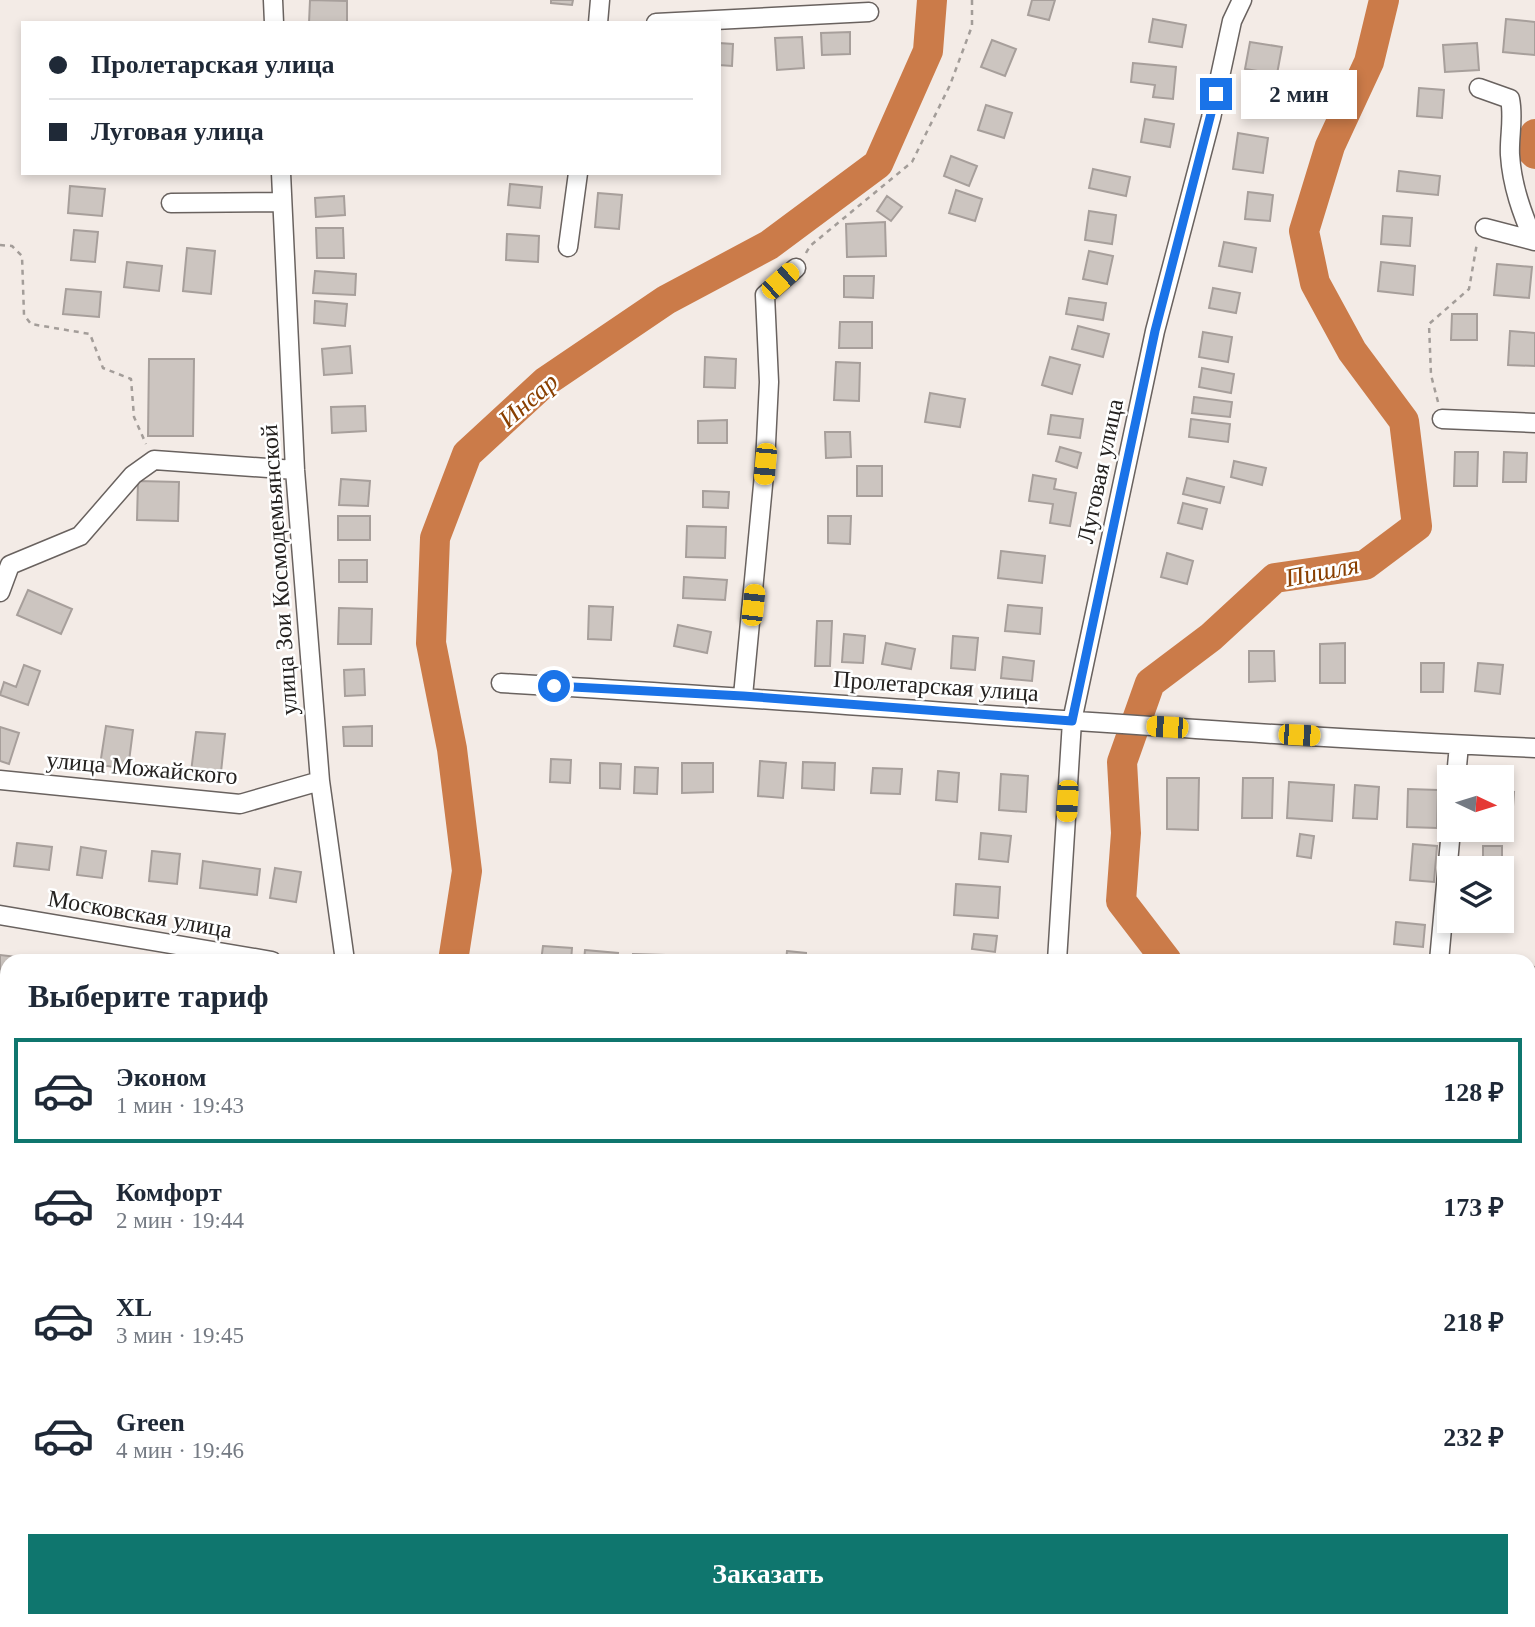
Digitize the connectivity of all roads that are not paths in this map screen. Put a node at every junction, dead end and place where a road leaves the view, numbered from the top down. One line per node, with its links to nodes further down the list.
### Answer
1 (273, 0): 5 (street)
2 (600, 0): 6 (street)
3 (1242, 0): 23 (street, Луговая улица)
4 (869, 12): 7 (street)
5 (274, 21)
6 (598, 21)
7 (695, 21)
8 (1479, 88): 14 (street)
9 (281, 175): 11 (street, улица Зои Космодемьянской)
10 (578, 175): 15 (street)
11 (282, 202): 12 (street); 19 (street, улица Зои Космодемьянской)
12 (171, 203)
13 (1485, 228): 14 (street)
14 (1534, 241)
15 (568, 247)
16 (796, 268): 22 (street)
17 (1442, 419): 18 (street)
18 (1535, 423)
19 (295, 470): 20 (street); 28 (street, улица Зои Космодемьянской)
20 (0, 592)
21 (500, 683): 22 (street, Пролетарская улица)
22 (743, 696): 23 (street, Пролетарская улица)
23 (1072, 721): 24 (street, Пролетарская улица); 33 (street, Луговая улица)
24 (1458, 745): 25 (street, Пролетарская улица); 26 (street)
25 (1535, 748)
26 (1457, 765)
27 (0, 780): 28 (street, улица Можайского)
28 (320, 781): 32 (street, улица Зои Космодемьянской)
29 (1450, 842): 34 (street)
30 (0, 915): 31 (street, Московская улица)
31 (231, 954)
32 (344, 954)
33 (1057, 954)
34 (1440, 954)

